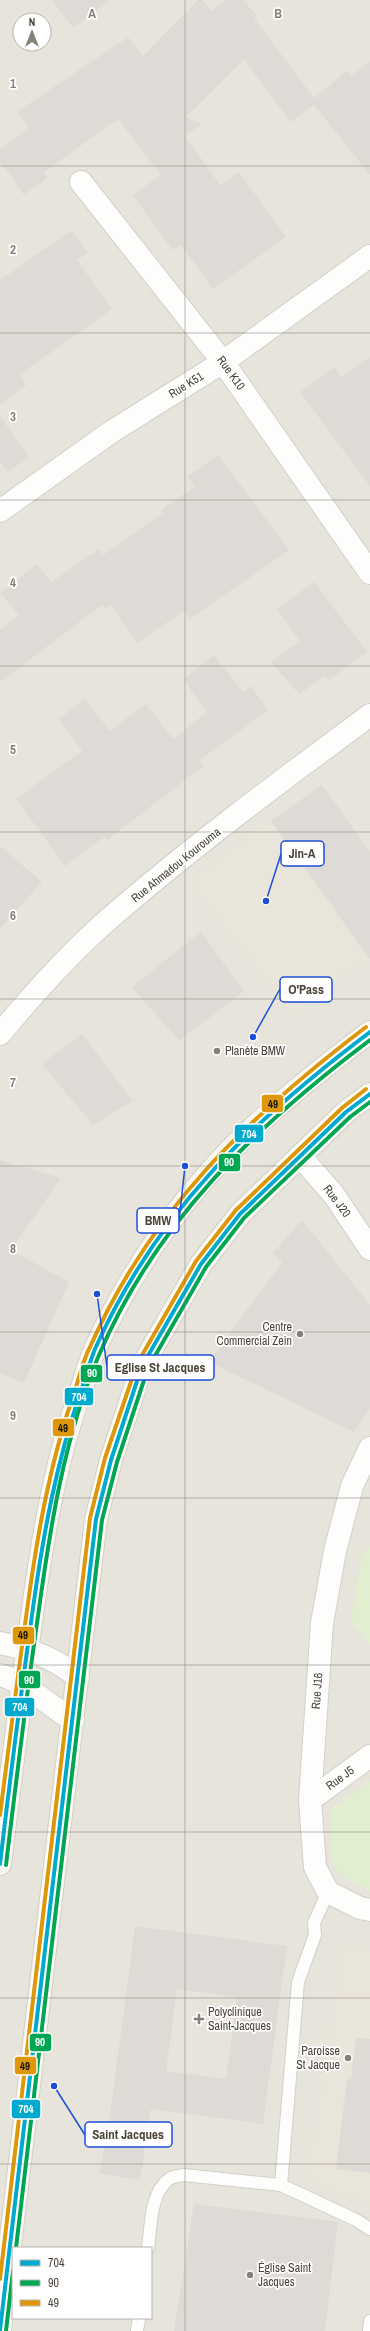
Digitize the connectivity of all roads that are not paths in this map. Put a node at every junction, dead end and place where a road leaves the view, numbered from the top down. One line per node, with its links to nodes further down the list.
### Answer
1 (81, 182): 3 (street, Rue K10)
2 (370, 256): 3 (street, Rue K51)
3 (223, 362): 4 (street, Rue K51); 5 (street, Rue K10)
4 (0, 511)
5 (370, 573)
6 (370, 715): 8 (street, Rue Ahmadou Kourouma)
7 (370, 1032): 14 (main road)
8 (0, 1034)
9 (370, 1094): 10 (main road)
10 (300, 1156): 11 (street, Rue J20); 16 (main road)
11 (370, 1249)
12 (370, 1448): 20 (street, Rue J16)
13 (0, 1643): 14 (street)
14 (27, 1649): 16 (street); 17 (main road)
15 (0, 1675): 17 (street)
16 (78, 1677): 18 (main road)
17 (21, 1684): 18 (street); 21 (main road)
18 (73, 1720): 29 (main road)
19 (370, 1756): 20 (street, Rue J5)
20 (310, 1800): 22 (street, Rue J16)
21 (0, 1864)
22 (328, 1892): 23 (street); 24 (lane)
23 (370, 1910)
24 (281, 2185): 25 (lane); 26 (lane)
25 (370, 2229)
26 (148, 2247)
27 (139, 2319): 30 (lane)
28 (370, 2321): 31 (lane)
29 (0, 2330)
30 (138, 2331)
31 (368, 2331)

